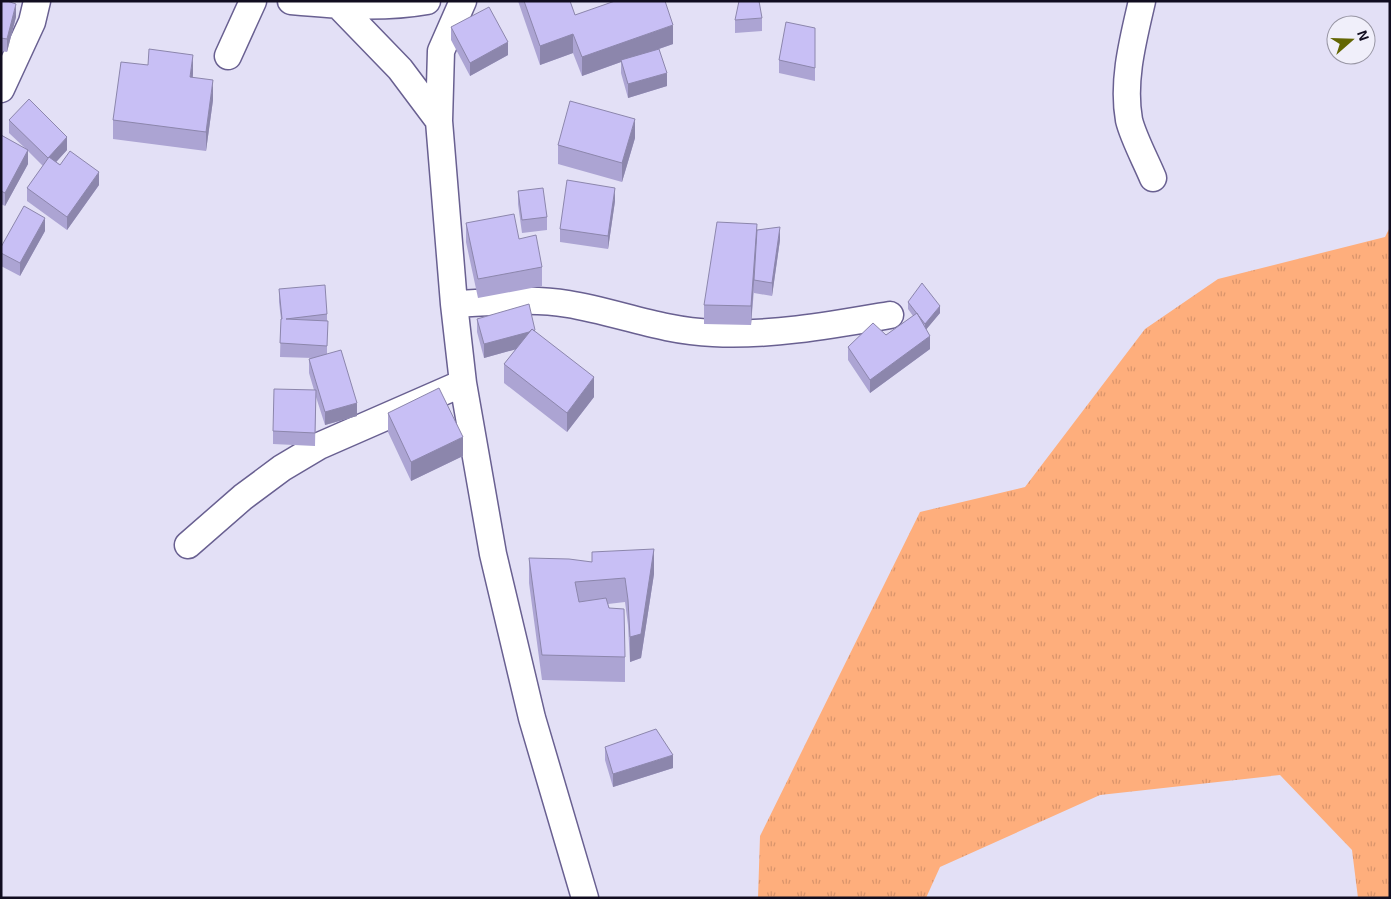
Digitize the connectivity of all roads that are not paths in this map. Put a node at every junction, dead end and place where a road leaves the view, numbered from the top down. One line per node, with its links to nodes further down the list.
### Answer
1 (37, 1): 9 (street)
2 (252, 1): 8 (street)
3 (291, 1): 7 (street)
4 (427, 1): 7 (street)
5 (463, 1): 10 (street)
6 (1142, 1): 11 (street)
7 (339, 6): 10 (street)
8 (228, 56)
9 (1, 88)
10 (439, 121): 12 (street)
11 (1153, 178)
12 (454, 304): 13 (street); 14 (street)
13 (890, 315)
14 (462, 382): 15 (street); 16 (street)
15 (188, 545)
16 (585, 898)

